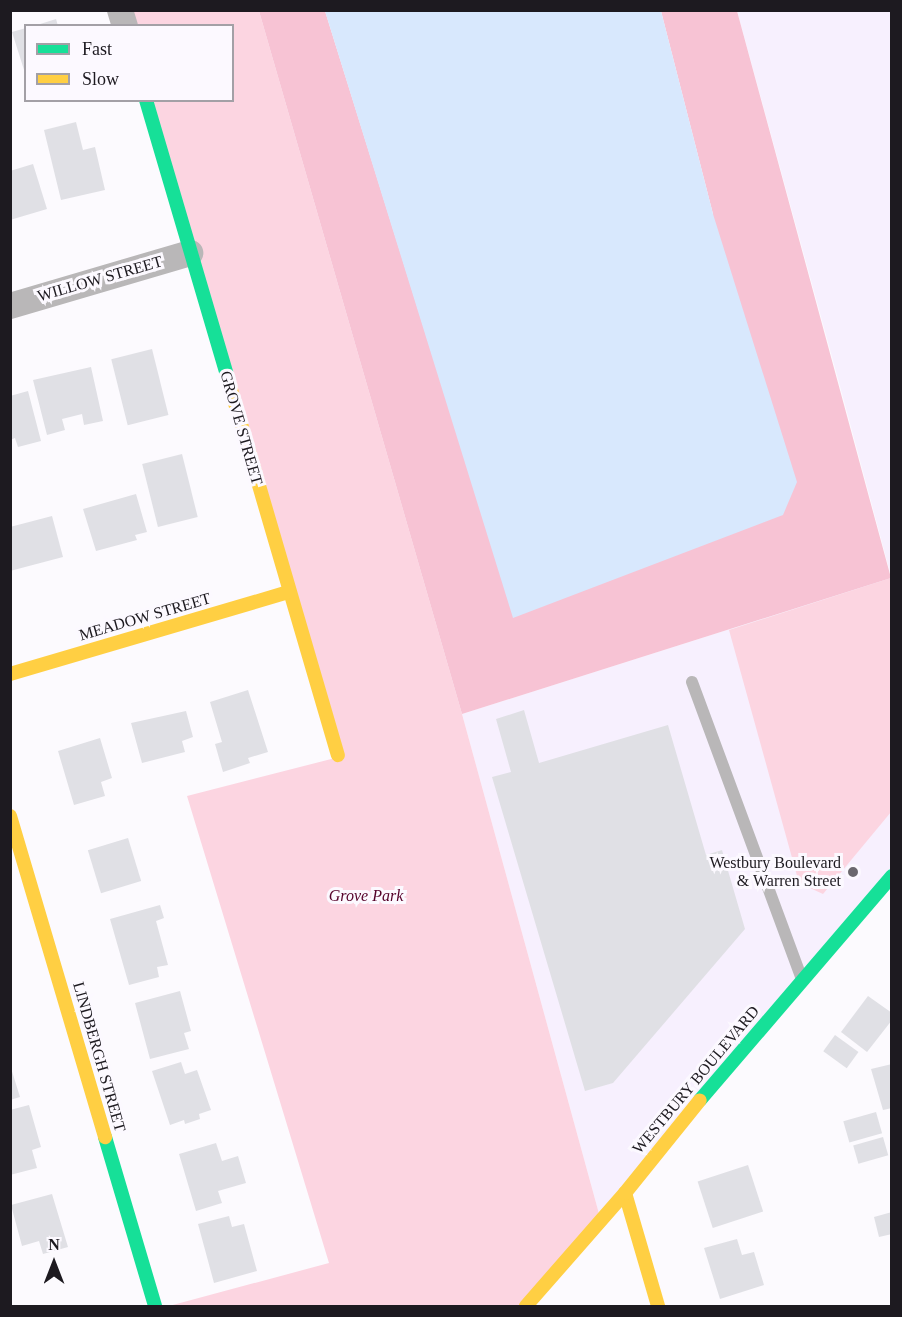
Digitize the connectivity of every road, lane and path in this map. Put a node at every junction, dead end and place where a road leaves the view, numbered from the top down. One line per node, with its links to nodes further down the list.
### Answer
1 (147, 102): 2 (street, GROVE STREET)
2 (190, 253): 3 (street, WILLOW STREET); 4 (street, GROVE STREET)
3 (10, 306)
4 (289, 592): 5 (street, MEADOW STREET); 7 (street, GROVE STREET)
5 (10, 674)
6 (692, 682): 10 (lane)
7 (338, 755)
8 (10, 816): 12 (street, LINDBERGH STREET)
9 (891, 876): 10 (street, WESTBURY BOULEVARD)
10 (802, 981): 11 (street, WESTBURY BOULEVARD)
11 (625, 1193): 13 (street, WESTBURY BOULEVARD); 14 (street)
12 (155, 1306)
13 (526, 1306)
14 (658, 1306)

